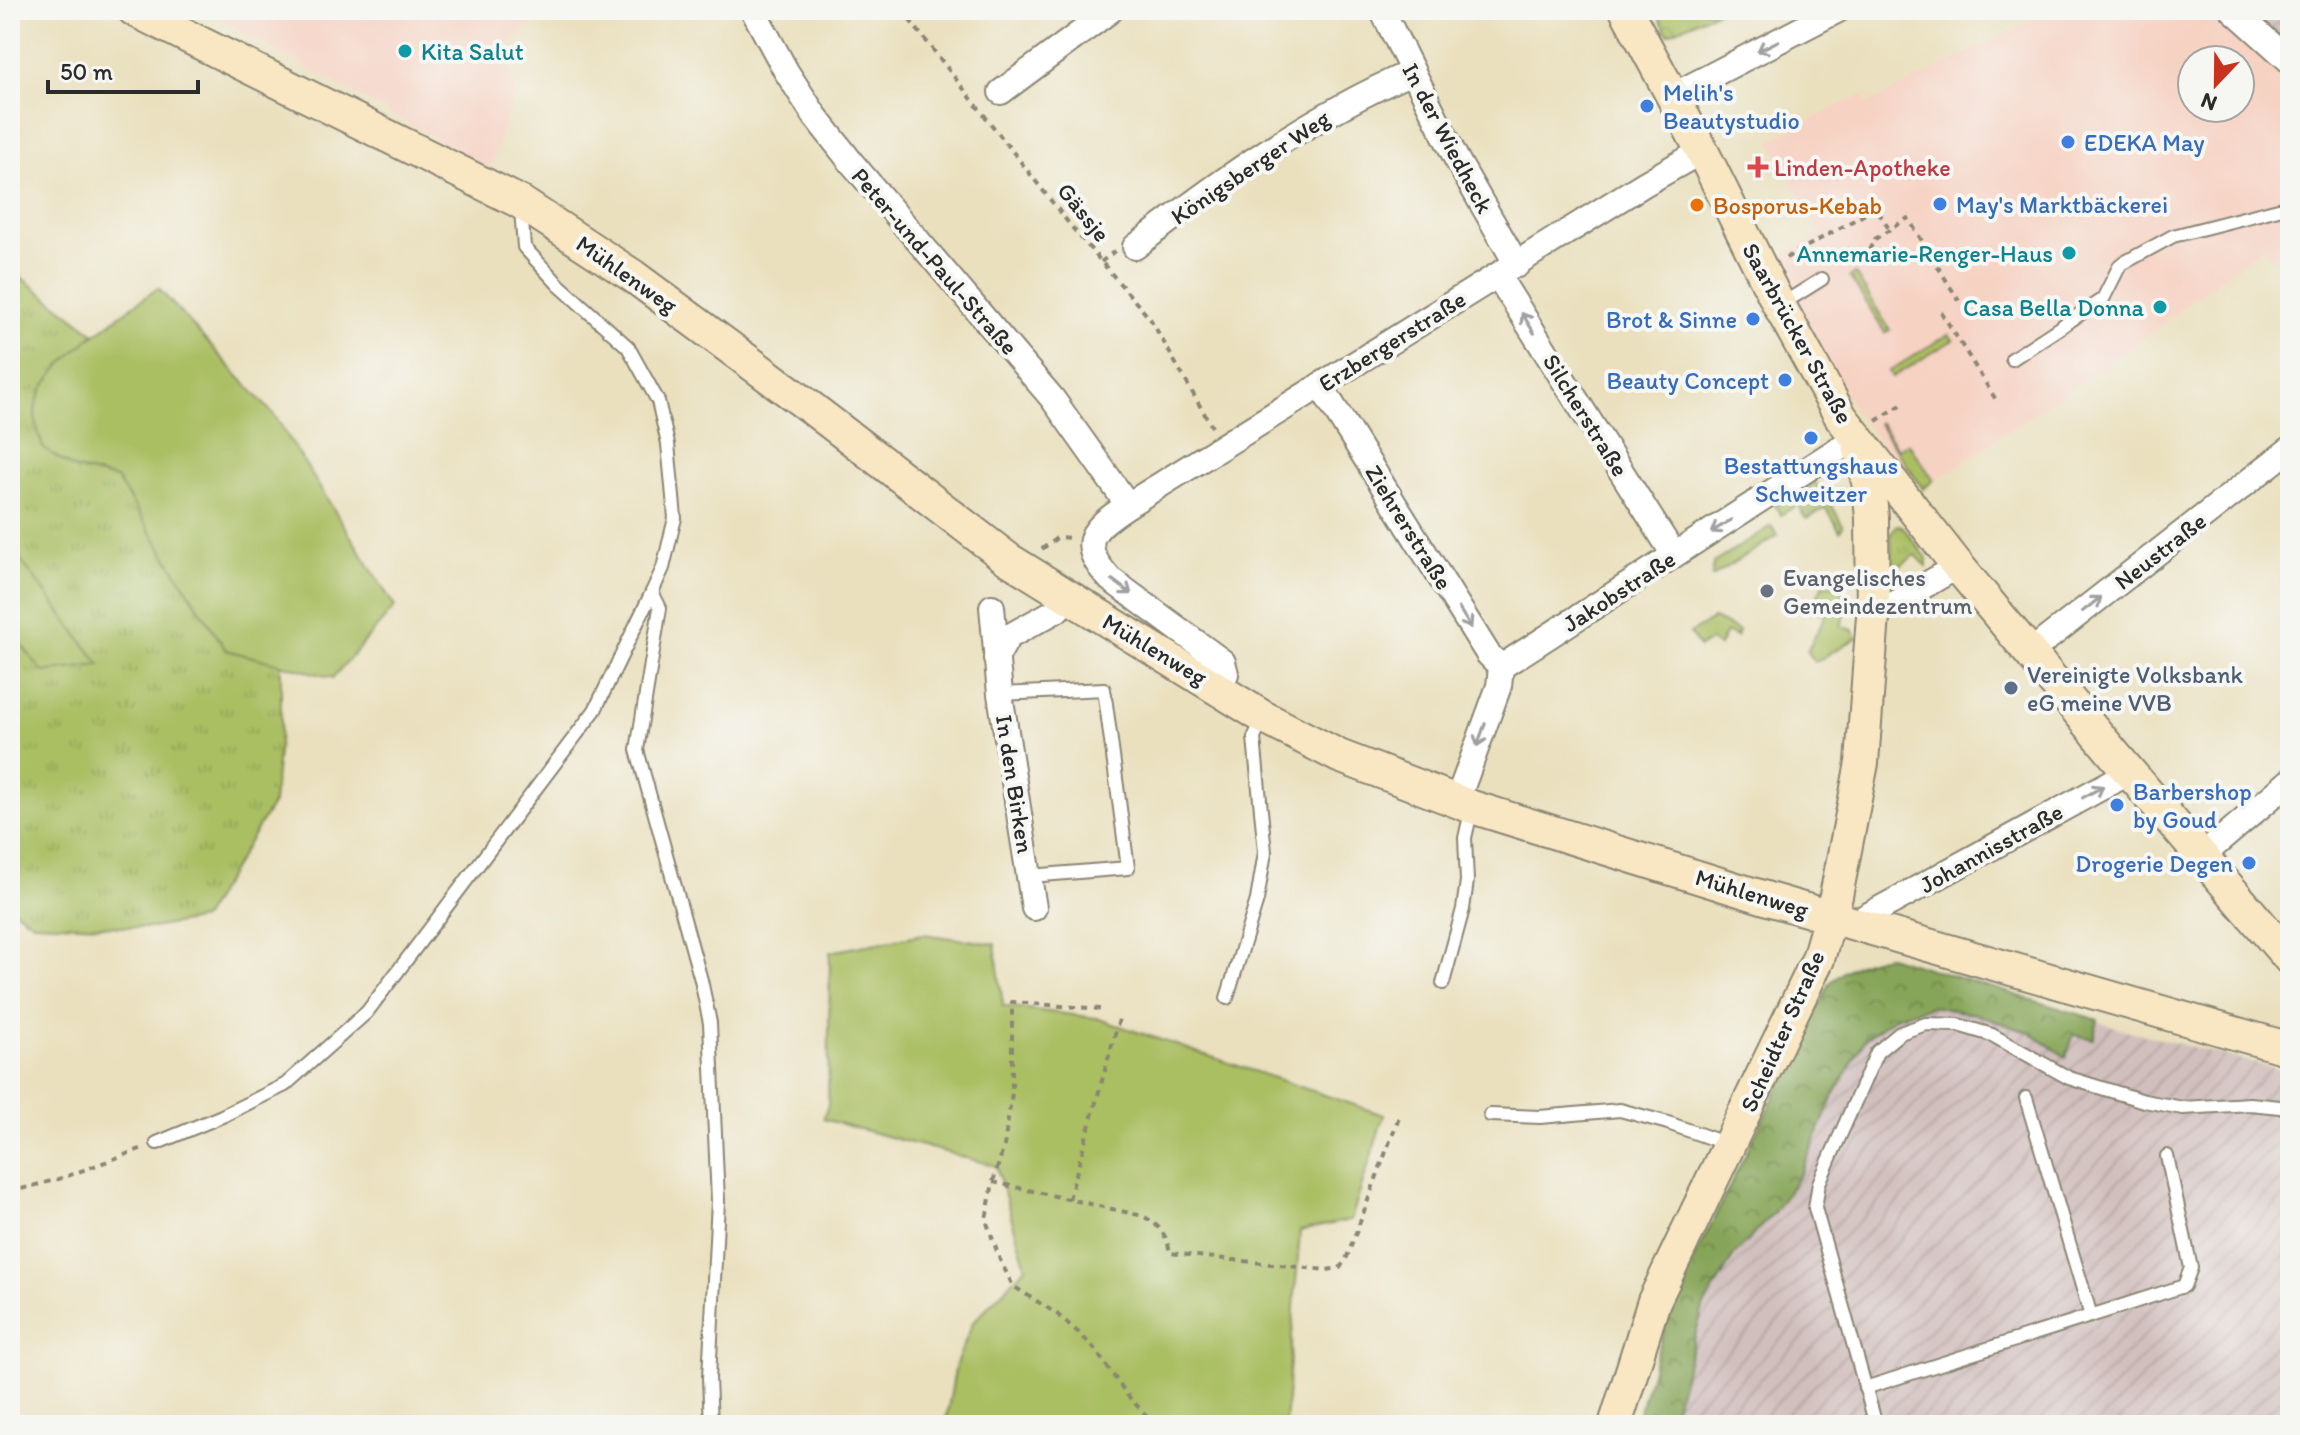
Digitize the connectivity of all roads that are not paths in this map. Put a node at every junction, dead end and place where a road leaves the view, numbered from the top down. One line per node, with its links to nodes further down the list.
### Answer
1 (134, 10): 13 (street, Mühlenweg)
2 (753, 10): 23 (street, Peter-und-Paul-Straße)
3 (1111, 10): 10 (street)
4 (1382, 10): 9 (street, In der Wiedheck)
5 (1626, 10): 11 (street, Saarbrücker Straße)
6 (1838, 10): 11 (street, one-way to 11)
7 (2233, 10): 8 (street)
8 (2290, 61)
9 (1412, 72): 15 (street, Königsberger Weg); 16 (street, In der Wiedheck)
10 (1001, 92)
11 (1672, 96): 12 (street, Saarbrücker Straße)
12 (1702, 151): 16 (street, Erzbergerstraße); 18 (street, Saarbrücker Straße)
13 (520, 202): 26 (lane); 27 (street, Mühlenweg)
14 (2290, 206): 19 (lane)
15 (1135, 247)
16 (1507, 270): 20 (street, Erzbergerstraße); 24 (street, Silcherstraße, one-way to 16)
17 (1822, 279): 18 (lane)
18 (1779, 305): 21 (street, Saarbrücker Straße)
19 (2012, 359)
20 (1320, 385): 23 (street, Erzbergerstraße); 32 (street, Ziehrerstraße, one-way to 32)
21 (1866, 429): 24 (street, Jakobstraße, one-way to 24); 25 (street, Saarbrücker Straße); 29 (street, Scheidter Straße)
22 (2287, 457): 30 (street, Neustraße, one-way to 22)
23 (1128, 505): 33 (street, Erzbergerstraße, one-way to 33)
24 (1674, 555): 32 (street, Jakobstraße)
25 (1958, 566): 29 (street); 30 (street, Saarbrücker Straße)
26 (652, 592): 50 (lane); 55 (lane)
27 (1068, 598): 31 (street); 33 (street, Mühlenweg)
28 (992, 607): 31 (street, In den Birken)
29 (1873, 616): 42 (street, Scheidter Straße)
30 (2030, 652): 36 (street, Saarbrücker Straße)
31 (996, 658): 34 (street, In den Birken)
32 (1501, 667): 38 (street, one-way to 38)
33 (1218, 687): 35 (street, Mühlenweg)
34 (1000, 694): 40 (street, In den Birken); 40 (lane)
35 (1263, 717): 38 (street, Mühlenweg); 45 (lane)
36 (2129, 771): 39 (street, Saarbrücker Straße); 42 (street, Johannisstraße, one-way to 36)
37 (2290, 781): 39 (street)
38 (1464, 804): 42 (street, Mühlenweg); 44 (lane)
39 (2202, 856): 43 (street, Saarbrücker Straße)
40 (1030, 876): 41 (street, In den Birken)
41 (1034, 908)
42 (1842, 921): 46 (street, Mühlenweg); 51 (street, Scheidter Straße)
43 (2290, 959)
44 (1443, 983)
45 (1227, 998)
46 (2290, 1049)
47 (2026, 1098): 53 (lane)
48 (2290, 1111): 54 (lane)
49 (1490, 1115): 51 (lane)
50 (157, 1143)
51 (1730, 1145): 56 (street, Scheidter Straße)
52 (2167, 1156): 53 (lane)
53 (2091, 1316): 54 (lane)
54 (1865, 1388): 57 (lane)
55 (711, 1425)
56 (1615, 1425)
57 (1876, 1425)

